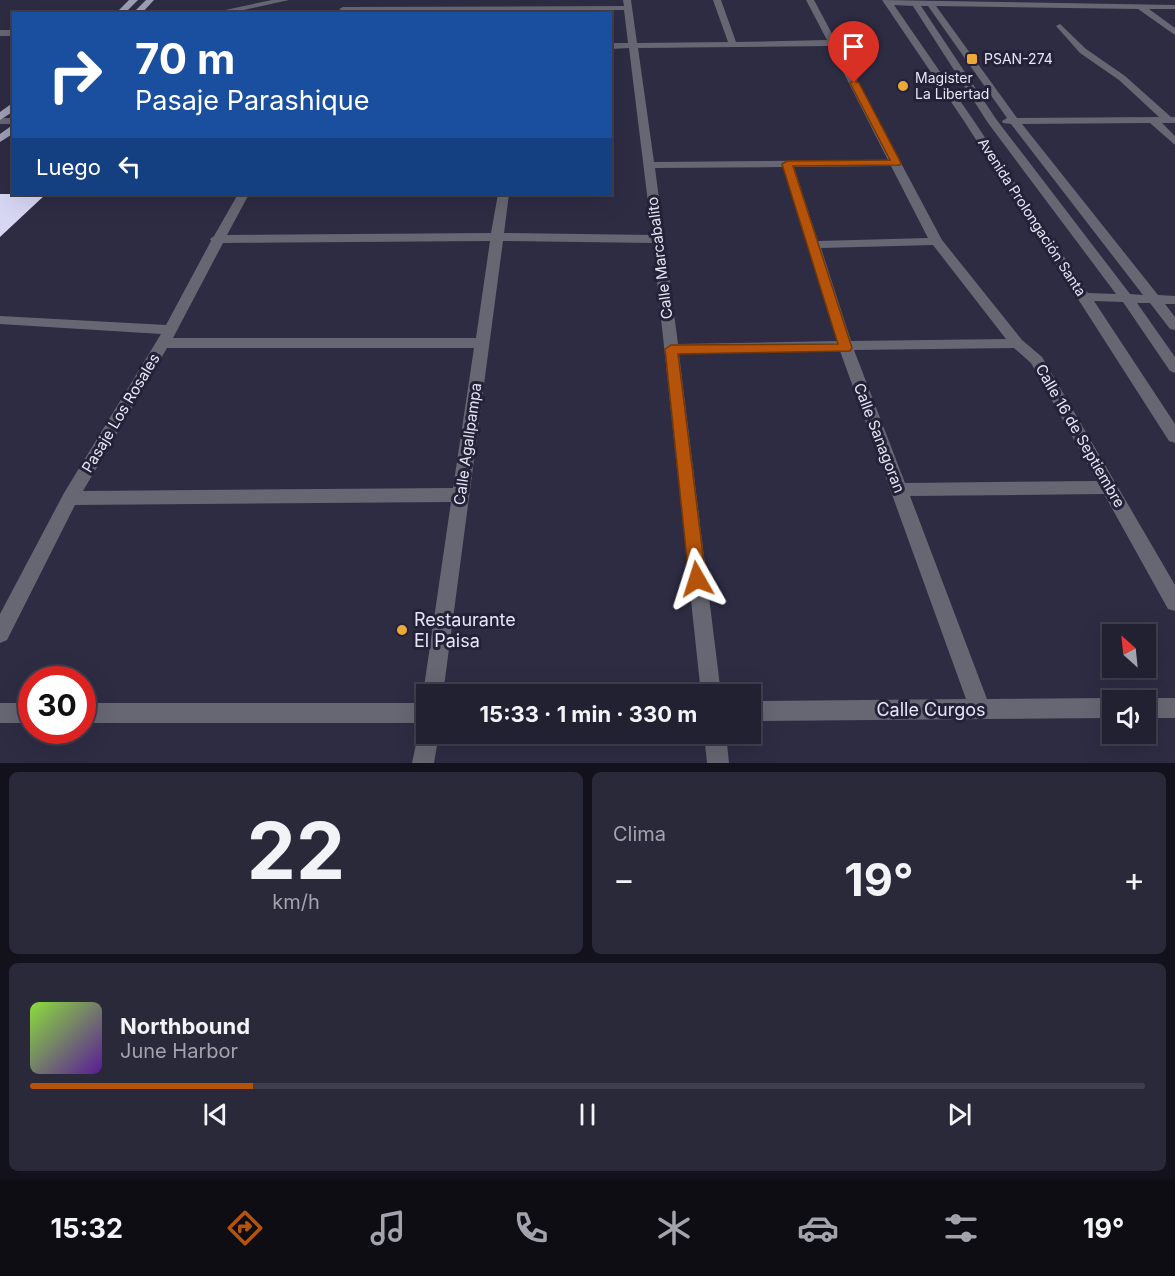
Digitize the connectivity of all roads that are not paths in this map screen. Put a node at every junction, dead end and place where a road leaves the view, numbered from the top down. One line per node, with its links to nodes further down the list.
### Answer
1 (134, 0): 16 (main road)
2 (150, 0): 17 (main road)
3 (241, 0): 14 (street)
4 (285, 0): 14 (street)
5 (346, 0): 15 (street)
6 (717, 0): 22 (street)
7 (810, 0): 21 (street, Calle 16 de Septiembre)
8 (887, 2): 9 (street); 29 (street, Avenida Prolongación Santa)
9 (915, 2): 11 (street); 30 (street, Avenida Prolongación Santa)
10 (627, 4): 15 (street); 24 (street, Calle Marcabalito)
11 (931, 4): 12 (street); 31 (street)
12 (1141, 7): 13 (street); 20 (street)
13 (1175, 7)
14 (224, 10): 18 (street)
15 (342, 11)
16 (121, 12)
17 (138, 12)
18 (217, 12)
19 (1060, 26): 28 (street)
20 (1175, 32)
21 (833, 43): 22 (street); 35 (street, Calle 16 de Septiembre)
22 (733, 44): 24 (street)
23 (612, 46): 24 (street)
24 (633, 46): 37 (street, Calle Marcabalito)
25 (12, 107): 26 (main road)
26 (0, 119)
27 (1153, 120): 28 (street); 31 (street); 34 (street)
28 (1172, 120)
29 (969, 121): 30 (street); 45 (street, Avenida Prolongación Santa)
30 (993, 121): 31 (street); 46 (street, Avenida Prolongación Santa)
31 (1014, 121): 47 (street)
32 (12, 129): 33 (main road)
33 (0, 139)
34 (1175, 142)
35 (896, 163): 36 (street); 43 (street, Calle 16 de Septiembre)
36 (787, 164): 37 (street); 44 (street, Calle Sanagoran)
37 (649, 165): 42 (street, Calle Marcabalito)
38 (242, 195): 41 (street, Pasaje Los Rosales)
39 (503, 195): 40 (street, Calle Agallpampa)
40 (497, 237): 41 (street); 42 (street); 53 (street, Calle Agallpampa)
41 (216, 239): 51 (street, Pasaje Los Rosales)
42 (659, 239): 55 (street, Calle Marcabalito)
43 (936, 241): 44 (street); 52 (street, Calle 16 de Septiembre)
44 (813, 245): 54 (street, Calle Sanagoran)
45 (1084, 297): 46 (street); 57 (street, Avenida Prolongación Santa)
46 (1127, 299): 47 (street); 56 (street, Avenida Prolongación Santa)
47 (1155, 299): 48 (street); 50 (street)
48 (1175, 300)
49 (0, 320): 51 (street)
50 (1175, 326)
51 (166, 336): 53 (street); 61 (street, Pasaje Los Rosales)
52 (1017, 343): 54 (street); 58 (street, Calle 16 de Septiembre)
53 (482, 344): 60 (street, Calle Agallpampa)
54 (846, 348): 55 (street); 59 (street, Calle Sanagoran)
55 (671, 349): 65 (street, Calle Marcabalito)
56 (1175, 368)
57 (1175, 437)
58 (1110, 488): 59 (street); 62 (street, Calle 16 de Septiembre)
59 (899, 490): 69 (street, Calle Sanagoran)
60 (461, 495): 61 (street); 64 (street, Calle Agallpampa)
61 (70, 498): 63 (street, Pasaje Los Rosales)
62 (1175, 603)
63 (0, 634)
64 (434, 684)
65 (710, 684)
66 (1102, 708): 69 (street, Calle Curgos)
67 (1156, 708): 68 (street)
68 (1175, 708)
69 (980, 709): 70 (street, Calle Curgos)
70 (761, 711)
71 (0, 713): 72 (street)
72 (18, 713)
73 (96, 713): 74 (street)
74 (416, 713)
75 (426, 744): 77 (street)
76 (716, 744): 78 (street)
77 (423, 763)
78 (718, 763)

